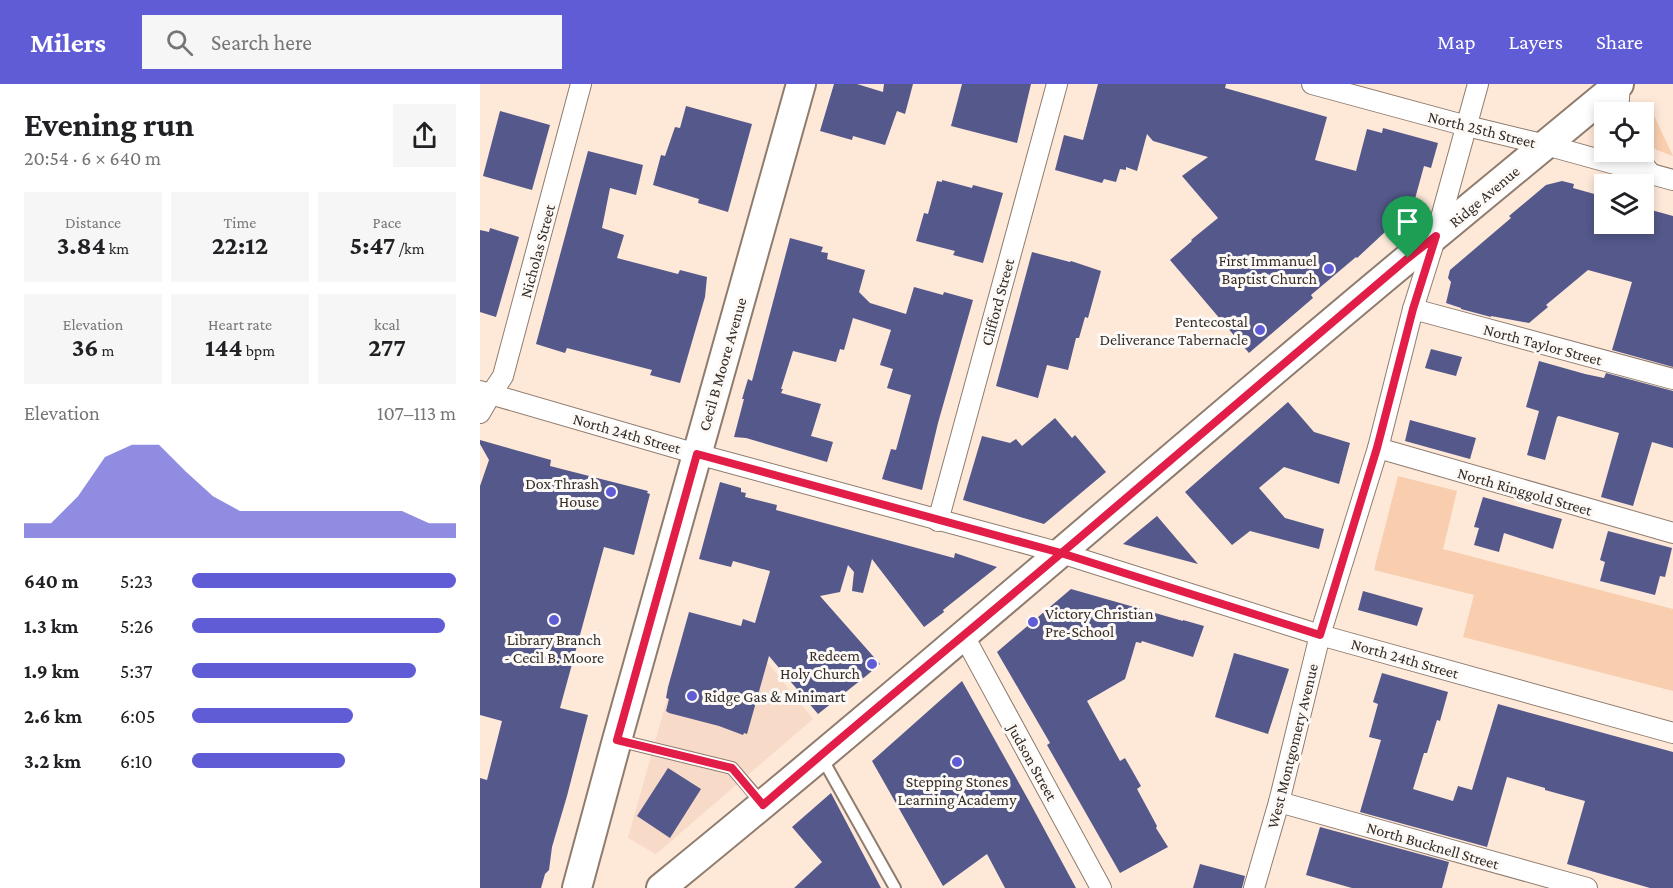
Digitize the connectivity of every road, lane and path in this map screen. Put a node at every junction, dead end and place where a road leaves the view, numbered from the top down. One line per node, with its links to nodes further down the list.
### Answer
1 (581, 84): 17 (street, Nicholas Street)
2 (801, 84): 20 (street, Cecil B Moore Avenue)
3 (1057, 84): 21 (street, Clifford Street)
4 (1312, 84): 8 (street, North 25th Street)
5 (1478, 84): 8 (street, West Montgomery Avenue)
6 (1619, 84): 7 (street); 9 (street, Ridge Avenue)
7 (1618, 102)
8 (1467, 126): 9 (street, North 25th Street); 14 (street, West Montgomery Avenue)
9 (1546, 145): 11 (street, North 25th Street); 14 (street, Ridge Avenue)
10 (1641, 162): 11 (street)
11 (1651, 174)
12 (1654, 175): 13 (street, North 25th Street)
13 (1673, 180)
14 (1436, 236): 15 (street, West Montgomery Avenue); 23 (street, Ridge Avenue)
15 (1413, 309): 16 (street, North Taylor Street); 19 (street, West Montgomery Avenue)
16 (1673, 378)
17 (485, 392): 18 (street, Nicholas Street); 20 (street, North 24th Street)
18 (480, 413)
19 (1377, 448): 22 (street, North Ringgold Street); 24 (street, West Montgomery Avenue)
20 (697, 454): 21 (street, North 24th Street); 27 (street, Cecil B Moore Avenue)
21 (938, 521): 23 (street, North 24th Street)
22 (1673, 533)
23 (1061, 553): 24 (street, North 24th Street); 25 (street, Ridge Avenue)
24 (1320, 635): 26 (street, North 24th Street); 29 (street, West Montgomery Avenue)
25 (964, 636): 28 (street, Ridge Avenue); 34 (street, Judson Street)
26 (1673, 733)
27 (617, 740): 30 (lane); 31 (street, Cecil B Moore Avenue)
28 (821, 755): 30 (street, Ridge Avenue); 33 (lane)
29 (1279, 802): 35 (street, West Montgomery Avenue); 36 (street, North Bucknell Street)
30 (763, 805): 32 (street, Ridge Avenue)
31 (577, 888)
32 (661, 888)
33 (895, 888)
34 (1101, 888)
35 (1254, 888)
36 (1587, 888)

